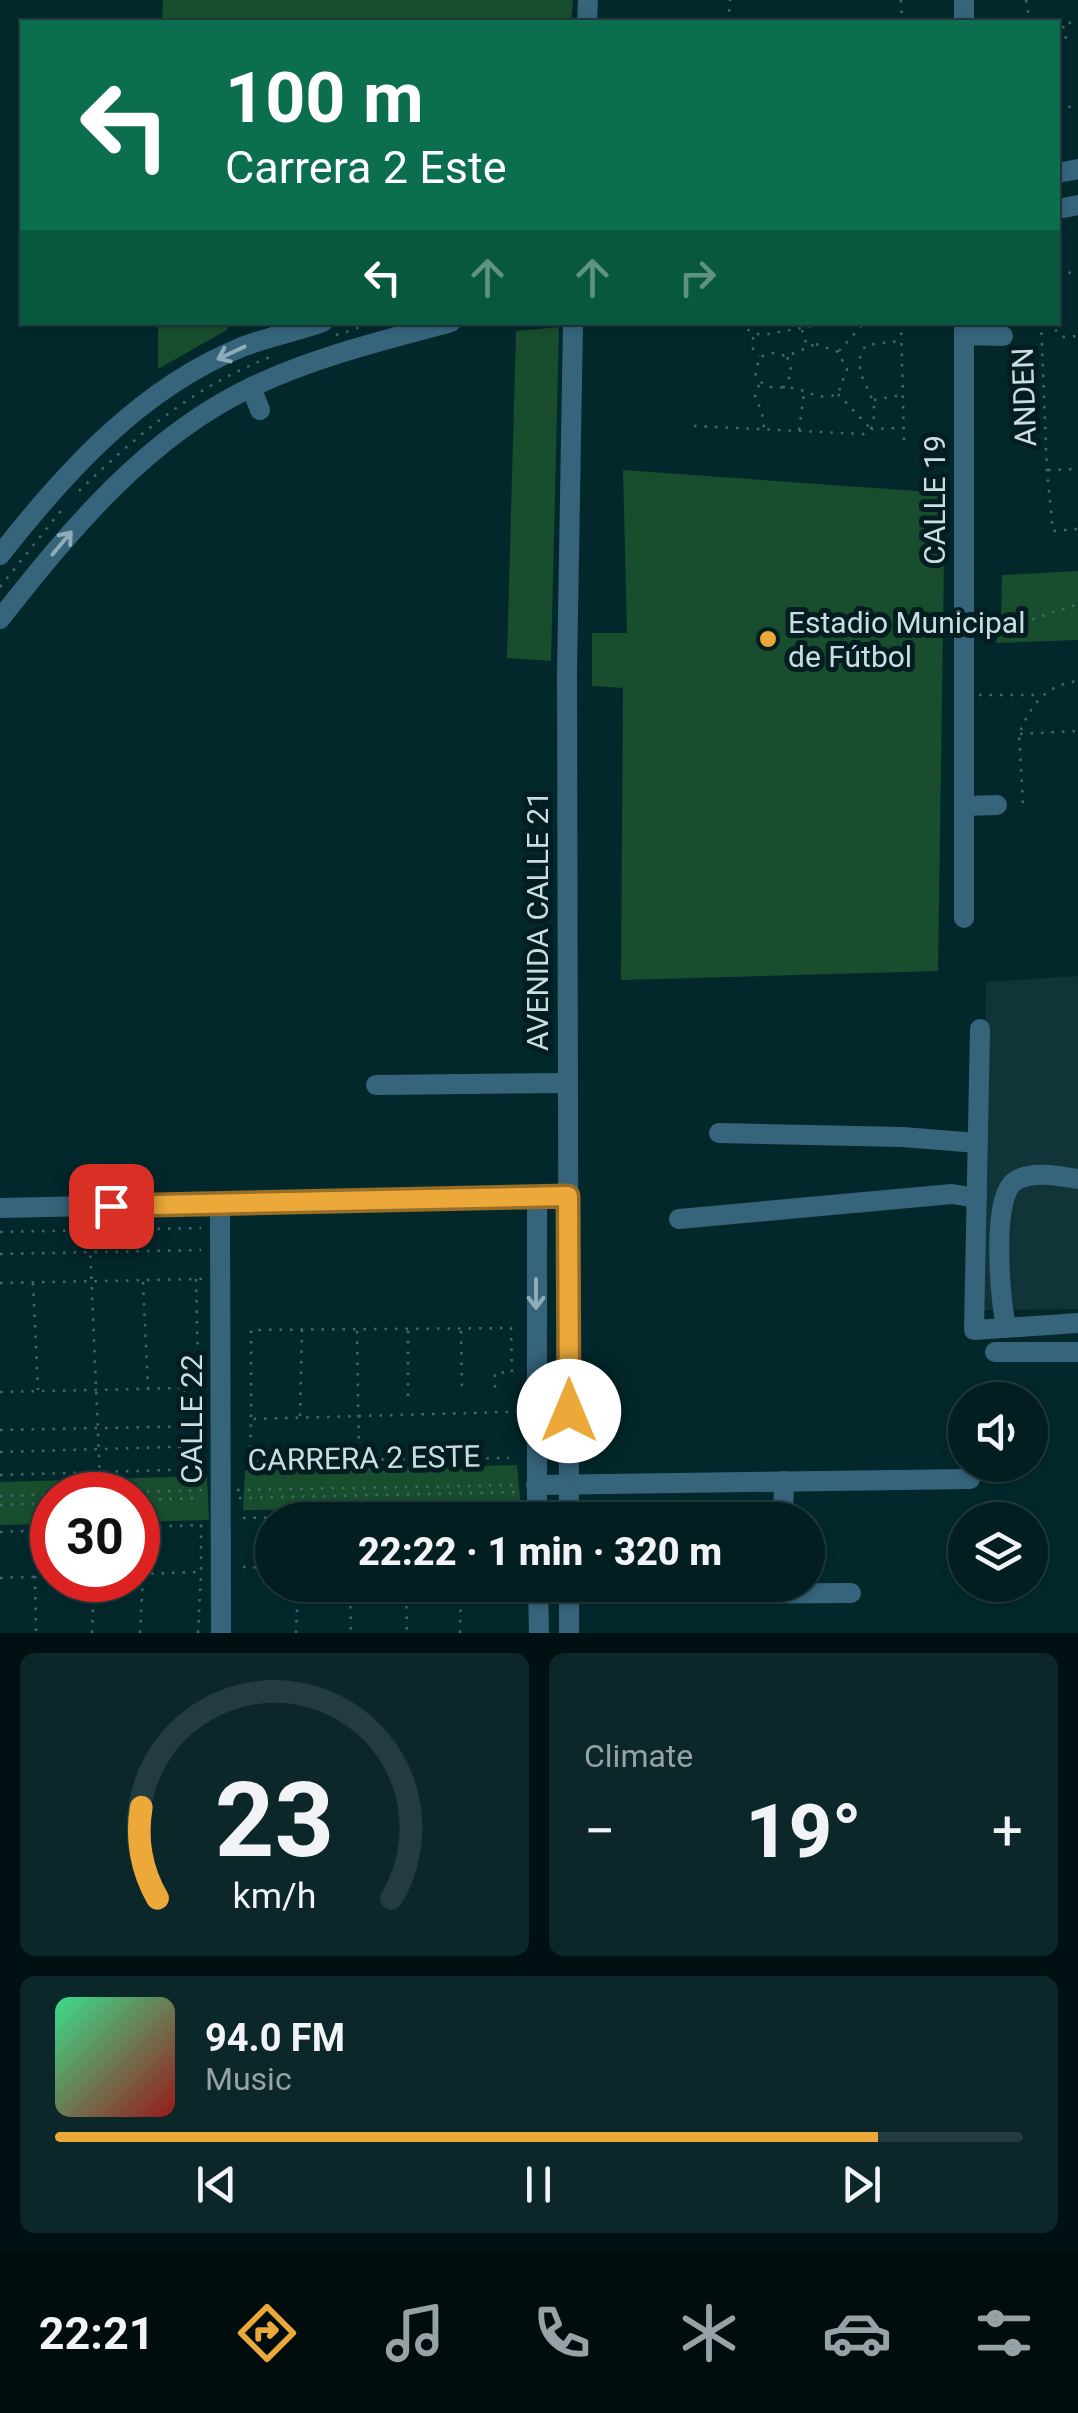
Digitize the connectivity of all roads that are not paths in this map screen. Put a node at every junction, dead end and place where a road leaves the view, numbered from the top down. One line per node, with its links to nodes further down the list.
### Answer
1 (313, 325): 10 (street, one-way to 10)
2 (441, 325): 6 (street)
3 (572, 325): 16 (street, AVENIDA CALLE 21)
4 (964, 329): 5 (street); 13 (street, CALLE 19)
5 (1002, 336)
6 (340, 354): 7 (street); 8 (street)
7 (341, 378)
8 (251, 387): 9 (street); 11 (street, one-way to 8)
9 (260, 410)
10 (0, 554)
11 (0, 619)
12 (997, 805): 13 (street)
13 (964, 806): 14 (street, CALLE 19)
14 (964, 918)
15 (980, 1029): 19 (street)
16 (567, 1083): 17 (street); 22 (street, AVENIDA CALLE 21)
17 (376, 1085)
18 (719, 1133): 19 (street)
19 (978, 1143): 23 (street)
20 (1078, 1179): 29 (street)
21 (537, 1196): 22 (street); 24 (street); 36 (street, one-way to 36)
22 (568, 1196): 35 (street, AVENIDA CALLE 21)
23 (977, 1198): 26 (street); 29 (street)
24 (220, 1204): 25 (street); 44 (street, CALLE 22)
25 (0, 1208)
26 (679, 1219)
27 (1078, 1323): 28 (street)
28 (1043, 1326): 29 (street); 31 (street)
29 (1006, 1328)
30 (995, 1352): 31 (street)
31 (1044, 1352): 32 (street)
32 (1078, 1352)
33 (948, 1479): 34 (street)
34 (784, 1481): 35 (street); 39 (street)
35 (569, 1483): 36 (street); 38 (street, AVENIDA CALLE 21)
36 (536, 1488): 37 (street)
37 (536, 1502)
38 (569, 1502)
39 (783, 1502)
40 (825, 1591): 41 (street)
41 (850, 1593)
42 (538, 1602): 45 (street)
43 (569, 1602): 46 (street)
44 (221, 1633)
45 (539, 1633)
46 (569, 1633)

